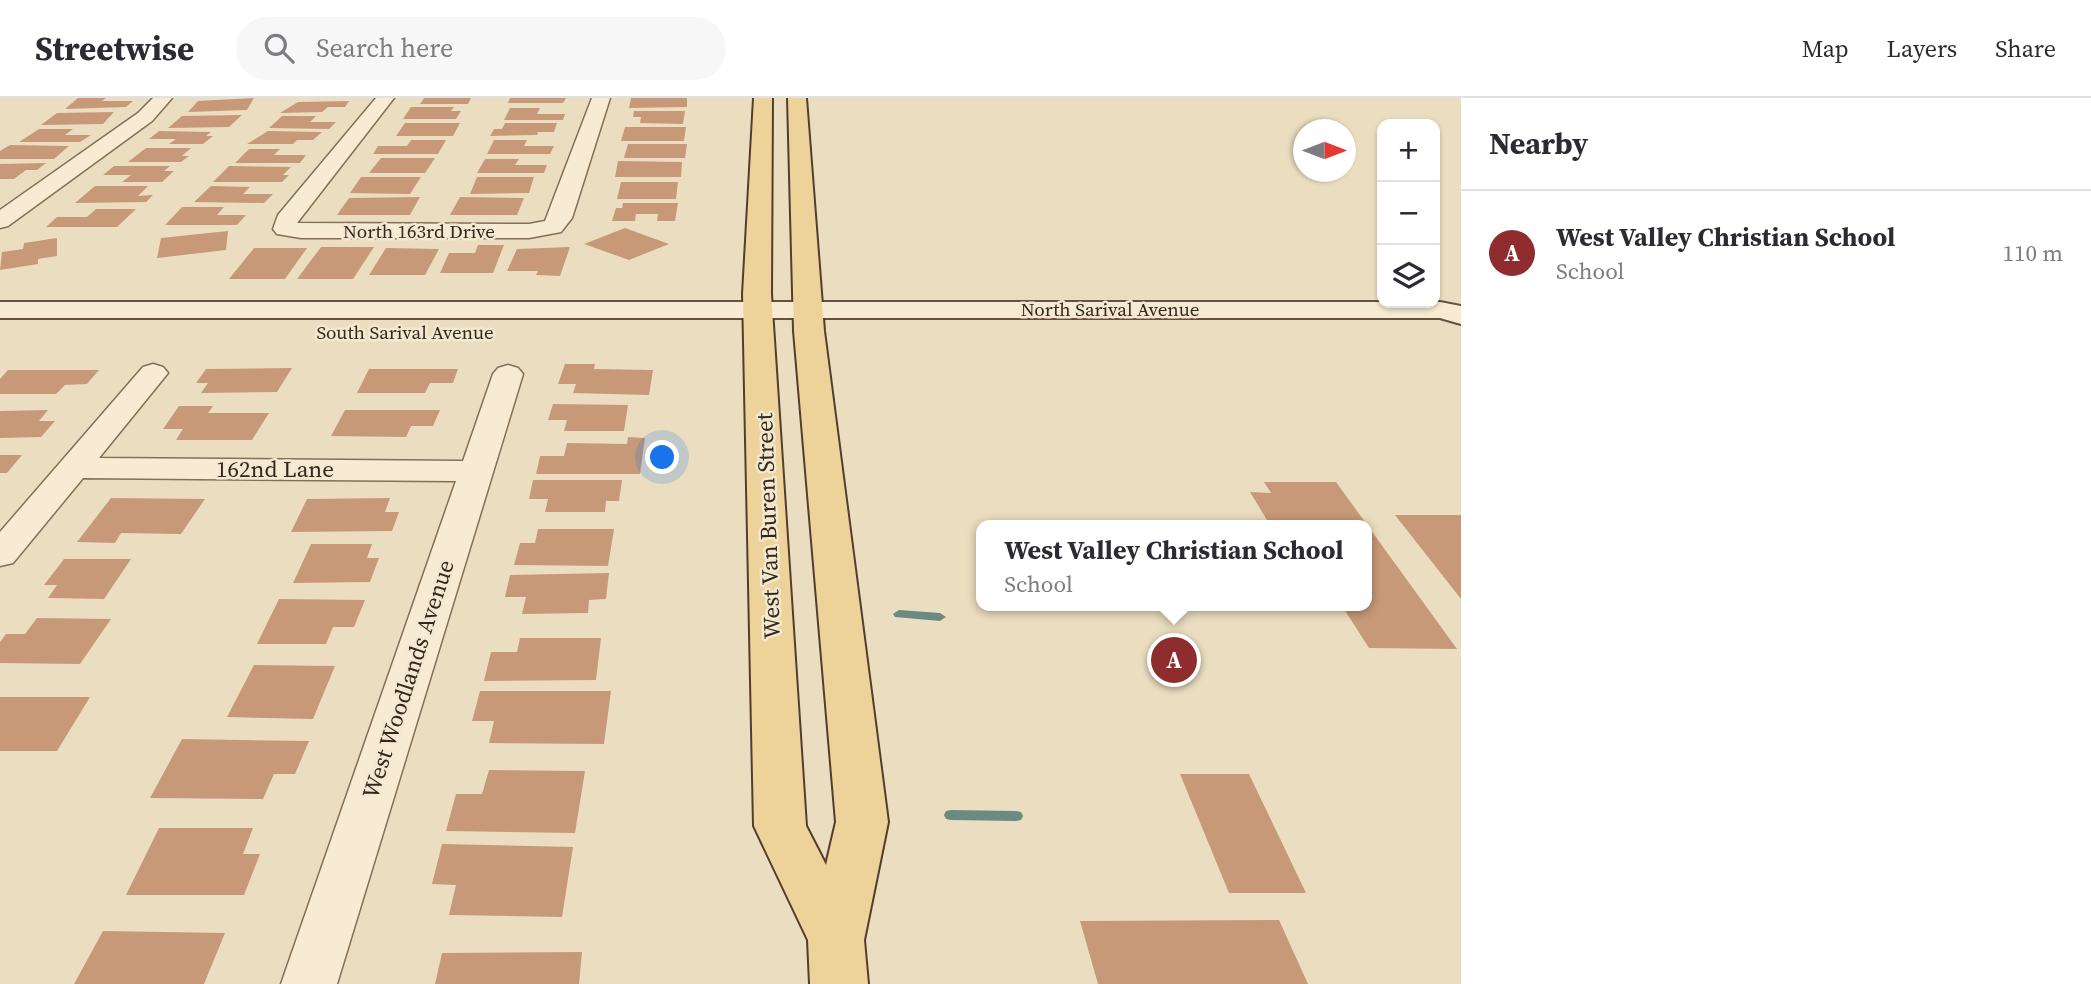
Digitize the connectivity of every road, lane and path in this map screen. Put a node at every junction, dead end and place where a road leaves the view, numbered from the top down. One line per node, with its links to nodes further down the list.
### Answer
1 (163, 98): 6 (street)
2 (385, 98): 3 (street, North 163rd Drive)
3 (601, 98)
4 (763, 98): 9 (main road, West Van Buren Street)
5 (797, 98): 10 (main road, West Van Buren Street)
6 (0, 221)
7 (0, 310): 9 (main road, South Sarival Avenue)
8 (1461, 315): 10 (main road, North Sarival Avenue)
9 (759, 320): 10 (main road, South Sarival Avenue); 11 (main road, South Sarival Avenue); 18 (main road, West Van Buren Street)
10 (808, 320): 12 (main road, North Sarival Avenue); 18 (main road, West Van Buren Street)
11 (0, 332)
12 (1461, 333)
13 (153, 373): 15 (street)
14 (508, 374): 16 (street, West Woodlands Avenue)
15 (74, 468): 16 (street, 162nd Lane); 17 (street)
16 (476, 471): 19 (street, West Woodlands Avenue)
17 (0, 555)
18 (837, 962)
19 (309, 984)

